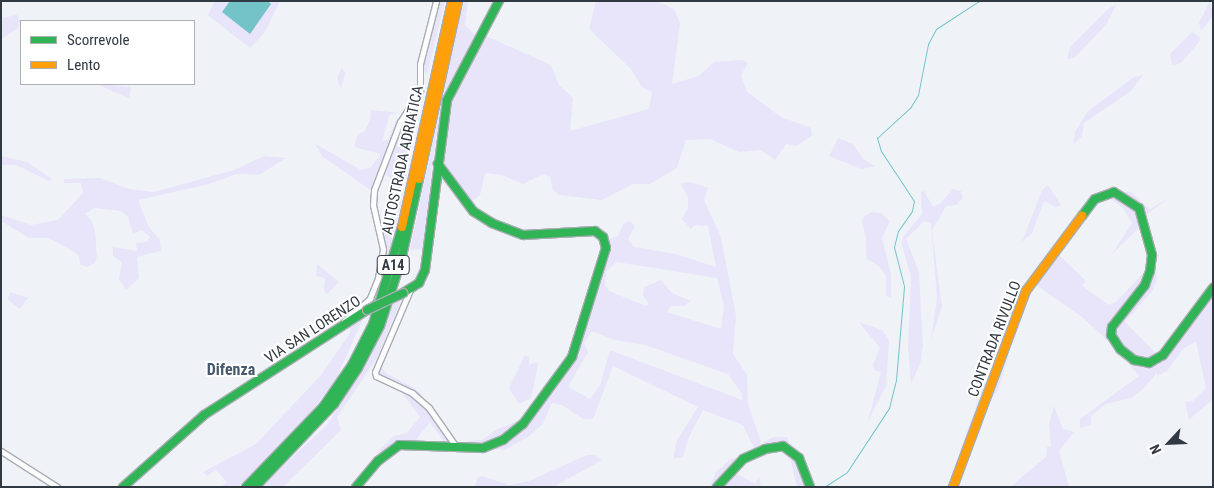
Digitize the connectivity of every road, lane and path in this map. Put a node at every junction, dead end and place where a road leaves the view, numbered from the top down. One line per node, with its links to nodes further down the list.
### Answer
1 (436, 1): 8 (street)
2 (452, 1): 13 (main road, AUTOSTRADA ADRIATICA / A14)
3 (458, 1): 14 (main road, AUTOSTRADA ADRIATICA / A14)
4 (498, 1): 5 (main road)
5 (438, 164): 7 (main road); 9 (main road)
6 (1213, 288): 18 (main road, CONTRADA RIVULLO)
7 (407, 292): 8 (main road, VIA SAN LORENZO, bridge); 9 (street)
8 (334, 332): 12 (main road, VIA SAN LORENZO)
9 (458, 448): 15 (main road)
10 (1, 451): 11 (street)
11 (57, 487)
12 (123, 487)
13 (246, 487)
14 (255, 487)
15 (356, 487)
16 (717, 487): 17 (main road)
17 (810, 487)
18 (953, 487)

